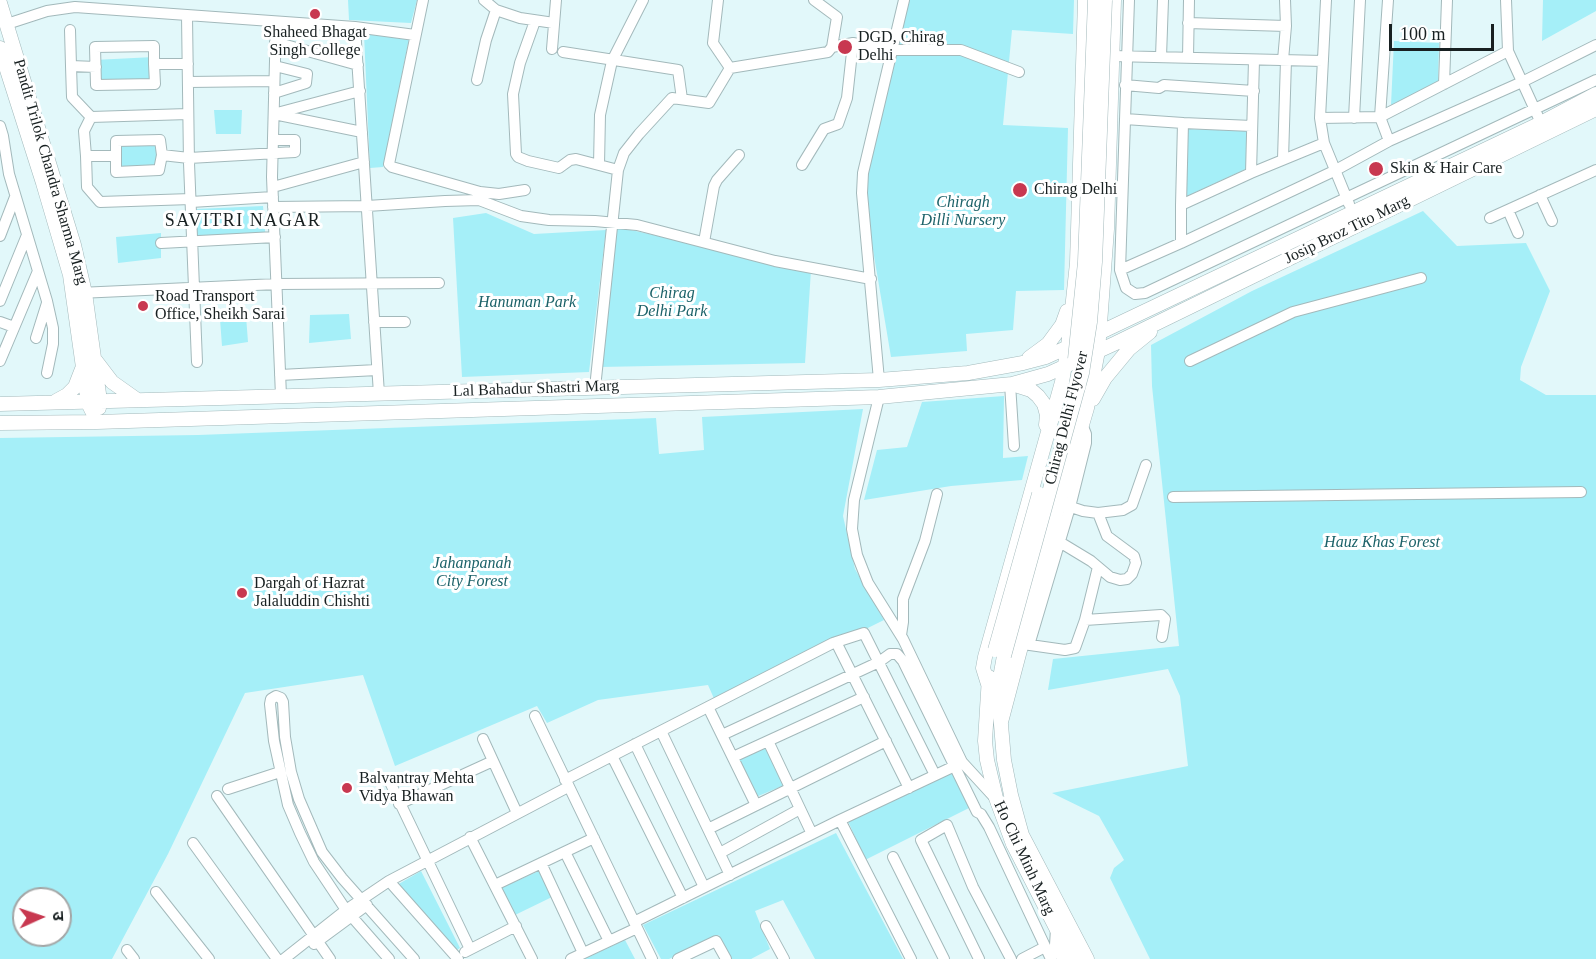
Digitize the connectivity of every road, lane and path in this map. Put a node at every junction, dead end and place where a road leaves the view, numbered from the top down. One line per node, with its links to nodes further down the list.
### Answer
1 (423, 0): 32 (street)
2 (484, 0): 22 (street)
3 (556, 0): 26 (street)
4 (643, 0): 47 (street)
5 (718, 0): 54 (street)
6 (814, 0): 36 (street)
7 (904, 0): 38 (street)
8 (1085, 0): 94 (main road)
9 (1095, 0): 187 (main road, Chirag Delhi Flyover, bridge)
10 (1105, 0): 187 (main road, Chirag Delhi Flyover, bridge)
11 (1114, 0): 40 (main road)
12 (1129, 0): 41 (street)
13 (1163, 0): 42 (street)
14 (1189, 0): 27 (street)
15 (1285, 0): 29 (street)
16 (1326, 0): 46 (street)
17 (1360, 0): 75 (street)
18 (1388, 0): 73 (street)
19 (1447, 0): 61 (street)
20 (1506, 0): 39 (street)
21 (0, 3): 28 (main road, Pandit Trilok Chandra Sharma Marg)
22 (496, 10): 24 (street); 56 (street)
23 (187, 16): 25 (street); 28 (street); 49 (street)
24 (535, 21): 26 (street); 96 (street)
25 (276, 22): 30 (street); 33 (street)
26 (554, 23): 47 (street)
27 (1188, 23): 29 (street); 43 (street)
28 (7, 24): 133 (main road, Pandit Trilok Chandra Sharma Marg)
29 (1286, 26): 45 (street)
30 (355, 27): 32 (street); 50 (street)
31 (70, 30): 51 (street)
32 (415, 35): 106 (street)
33 (275, 42): 50 (street); 52 (street)
34 (854, 43): 36 (street); 38 (street); 97 (street)
35 (1596, 45): 60 (street)
36 (832, 47): 54 (street)
37 (0, 49): 133 (main road, Pandit Trilok Chandra Sharma Marg)
38 (892, 50): 55 (street); 128 (street)
39 (1508, 51): 60 (street); 61 (street)
40 (1112, 56): 41 (street); 95 (main road)
41 (1127, 57): 42 (street); 62 (street)
42 (1161, 57): 43 (street)
43 (1188, 58): 44 (street)
44 (1254, 60): 45 (street); 64 (street)
45 (1285, 60): 46 (street); 91 (street)
46 (1323, 61): 74 (street)
47 (612, 62): 67 (street); 96 (street)
48 (154, 64): 49 (street); 53 (street); 53 (street)
49 (188, 64): 59 (street)
50 (358, 65): 63 (street)
51 (71, 66): 53 (street); 72 (street)
52 (274, 66): 58 (street); 65 (street)
53 (96, 67)
54 (730, 68): 67 (street)
55 (1019, 72)
56 (477, 80)
57 (1596, 80): 68 (street)
58 (274, 81): 59 (street); 65 (street)
59 (188, 82): 70 (street)
60 (1522, 82): 68 (street); 83 (street)
61 (1444, 84): 73 (street)
62 (1125, 85): 64 (street); 76 (street)
63 (360, 91): 71 (street); 81 (street)
64 (1254, 91): 80 (street)
65 (274, 93): 71 (street)
66 (1596, 94): 78 (main road, Josip Broz Tito Marg)
67 (682, 99): 98 (street)
68 (1535, 109): 78 (street); 108 (street)
69 (1596, 109): 140 (main road, Josip Broz Tito Marg)
70 (188, 114): 72 (street); 90 (street)
71 (274, 114): 81 (street); 82 (street)
72 (91, 117): 88 (street)
73 (1380, 117): 75 (street); 83 (street)
74 (1320, 118): 75 (street); 84 (street)
75 (1354, 118)
76 (1125, 119): 77 (street); 125 (street)
77 (1183, 123): 80 (street); 110 (street)
78 (1541, 123): 113 (main road, Josip Broz Tito Marg)
79 (0, 126): 92 (street)
80 (1252, 126): 101 (street)
81 (362, 132): 93 (street)
82 (273, 140): 85 (street); 85 (street)
83 (1389, 141): 100 (street)
84 (1324, 143): 91 (street); 100 (street)
85 (273, 154): 90 (street); 107 (street)
86 (162, 155): 89 (street); 89 (street); 90 (street)
87 (739, 155): 122 (street)
88 (86, 156): 89 (street); 109 (street)
89 (116, 156)
90 (189, 158): 109 (street)
91 (1283, 159): 101 (street)
92 (6, 161): 102 (street); 105 (street)
93 (364, 162): 107 (street); 111 (street)
94 (1079, 162): 95 (main road); 134 (main road)
95 (1109, 163): 135 (main road)
96 (599, 165): 98 (street)
97 (802, 165)
98 (618, 170): 116 (street)
99 (1596, 170): 104 (street)
100 (1334, 171): 108 (street); 124 (street)
101 (1251, 172): 110 (street)
102 (0, 174)
103 (525, 190): 106 (street)
104 (1540, 195): 112 (street); 115 (street)
105 (15, 196): 118 (street); 119 (street)
106 (479, 196): 111 (street); 116 (street)
107 (273, 197): 109 (street); 111 (street); 120 (street)
108 (1347, 198): 113 (street); 125 (street)
109 (191, 201): 121 (street)
110 (1181, 205): 124 (street)
111 (367, 206): 131 (street)
112 (1508, 210): 114 (street); 117 (street)
113 (1353, 212): 139 (main road, Josip Broz Tito Marg)
114 (1490, 218)
115 (1552, 221)
116 (612, 222): 122 (street); 160 (street)
117 (1518, 233)
118 (27, 235): 126 (street); 136 (street)
119 (0, 236)
120 (275, 237): 121 (street); 130 (street)
121 (193, 242): 123 (street); 132 (street)
122 (704, 242): 128 (street)
123 (161, 243)
124 (1180, 243): 125 (street)
125 (1119, 270)
126 (38, 271): 137 (street); 138 (street)
127 (1421, 278): 151 (street)
128 (871, 279): 158 (street)
129 (439, 283): 131 (street)
130 (277, 284): 131 (street); 132 (street); 157 (street)
131 (371, 284): 142 (street)
132 (195, 288): 133 (street); 152 (street)
133 (79, 293): 149 (main road, Pandit Trilok Chandra Sharma Marg)
134 (1074, 294): 147 (main road); 153 (main road)
135 (1103, 294): 139 (main road); 145 (main road)
136 (1, 298): 138 (street)
137 (48, 303): 146 (street); 156 (street)
138 (24, 304): 144 (street)
139 (1134, 316): 145 (main road, Josip Broz Tito Marg)
140 (1170, 316): 148 (main road, Josip Broz Tito Marg); 168 (main road)
141 (0, 322): 144 (street)
142 (374, 322): 143 (street); 155 (street)
143 (405, 322)
144 (14, 327): 150 (street)
145 (1101, 332): 147 (main road, Josip Broz Tito Marg); 148 (main road)
146 (36, 338)
147 (1068, 347): 153 (main road, Lal Bahadur Shastri Marg); 154 (main road)
148 (1098, 351): 154 (main road, Josip Broz Tito Marg); 168 (main road)
149 (88, 359): 164 (main road); 165 (main road, Pandit Trilok Chandra Sharma Marg); 166 (main road)
150 (0, 361)
151 (1190, 361)
152 (197, 362)
153 (1023, 363): 158 (main road, Lal Bahadur Shastri Marg)
154 (1064, 367): 159 (main road, Lal Bahadur Shastri Marg); 171 (main road)
155 (377, 370): 157 (street); 161 (street)
156 (47, 373)
157 (280, 375): 162 (street)
158 (879, 380): 160 (main road, Lal Bahadur Shastri Marg)
159 (1011, 384): 163 (main road, Lal Bahadur Shastri Marg); 171 (main road); 172 (street)
160 (595, 388): 161 (main road, Lal Bahadur Shastri Marg)
161 (379, 394): 162 (main road, Lal Bahadur Shastri Marg)
162 (281, 396): 164 (main road, Lal Bahadur Shastri Marg)
163 (879, 397): 169 (main road, Lal Bahadur Shastri Marg); 183 (street)
164 (138, 400): 165 (main road, Lal Bahadur Shastri Marg)
165 (94, 402): 166 (main road, Lal Bahadur Shastri Marg); 169 (main road, Pandit Trilok Chandra Sharma Marg)
166 (42, 403): 167 (main road, Lal Bahadur Shastri Marg)
167 (0, 404)
168 (1087, 408): 178 (main road)
169 (97, 422): 170 (main road, Lal Bahadur Shastri Marg)
170 (0, 423)
171 (1044, 445): 175 (main road)
172 (1014, 446)
173 (1146, 465): 179 (street)
174 (1581, 492): 177 (street)
175 (1031, 493): 178 (main road); 190 (main road)
176 (937, 494): 183 (street)
177 (1173, 497)
178 (1063, 504): 179 (street); 180 (main road)
179 (1098, 513): 181 (street)
180 (1055, 539): 181 (street); 186 (main road)
181 (1098, 567): 182 (street)
182 (1085, 620): 184 (street); 186 (street)
183 (901, 635): 204 (street)
184 (1162, 637)
185 (836, 642): 188 (street); 189 (street); 192 (street)
186 (1025, 644): 194 (main road)
187 (999, 653): 190 (main road, Chirag Delhi Flyover); 194 (main road, Chirag Delhi Flyover)
188 (879, 662): 189 (street); 204 (street); 206 (street)
189 (853, 674): 191 (street); 196 (street)
190 (988, 684): 213 (main road, Ho Chi Minh Marg)
191 (864, 697): 198 (street); 199 (street)
192 (708, 707): 195 (street); 196 (street)
193 (535, 716): 208 (street)
194 (1001, 722): 267 (main road, Ho Chi Minh Marg)
195 (661, 731): 200 (street); 219 (street)
196 (722, 735): 202 (street)
197 (483, 739): 203 (street)
198 (768, 741): 202 (street); 209 (street)
199 (886, 741): 209 (street); 210 (street)
200 (635, 744): 201 (street); 232 (street)
201 (612, 756): 208 (street); 234 (street)
202 (733, 757): 215 (street)
203 (493, 761): 214 (street); 217 (street)
204 (958, 764): 206 (street); 213 (street); 242 (street)
205 (280, 772): 211 (street); 235 (street); 236 (street)
206 (935, 775): 210 (street)
207 (388, 780): 214 (street)
208 (567, 784): 217 (street); 222 (street)
209 (791, 788): 215 (street); 216 (street)
210 (909, 788): 218 (street)
211 (228, 789)
212 (217, 796): 240 (street)
213 (996, 798): 246 (main road, Ho Chi Minh Marg)
214 (399, 804): 227 (street)
215 (756, 805): 219 (street)
216 (800, 809): 220 (street); 225 (street)
217 (517, 813): 221 (street)
218 (840, 820): 220 (street); 261 (street)
219 (708, 829): 225 (street)
220 (812, 834): 229 (street)
221 (470, 837): 227 (street); 231 (street)
222 (594, 838): 224 (street); 237 (street)
223 (193, 843): 249 (street)
224 (565, 852): 228 (street); 241 (street)
225 (720, 853): 229 (street)
226 (893, 857): 262 (street)
227 (427, 861): 230 (street); 243 (street)
228 (541, 863): 231 (street); 244 (street)
229 (730, 875): 232 (street)
230 (389, 881): 235 (street); 247 (street)
231 (495, 885): 238 (street)
232 (704, 887): 234 (street)
233 (156, 892): 248 (street)
234 (682, 898): 237 (street)
235 (364, 902): 236 (street); 254 (street)
236 (349, 914): 240 (street); 253 (street)
237 (636, 925): 241 (street); 257 (street)
238 (516, 926): 243 (street); 255 (street)
239 (766, 926): 260 (street)
240 (316, 938): 250 (street); 251 (street); 252 (street)
241 (609, 941): 244 (street)
242 (1045, 947): 265 (street); 266 (street)
243 (470, 949): 247 (street)
244 (583, 953): 256 (street)
245 (691, 956): 258 (street); 259 (street)
246 (1067, 956)
247 (457, 958)
248 (209, 959)
249 (278, 959)
250 (284, 959)
251 (294, 959)
252 (330, 959)
253 (389, 959)
254 (414, 959)
255 (532, 959)
256 (571, 959)
257 (652, 959)
258 (678, 959)
259 (726, 959)
260 (784, 959)
261 (911, 959)
262 (944, 959)
263 (979, 959): 264 (street)
264 (1011, 959)
265 (1022, 959)
266 (1051, 959)
267 (1087, 959)

